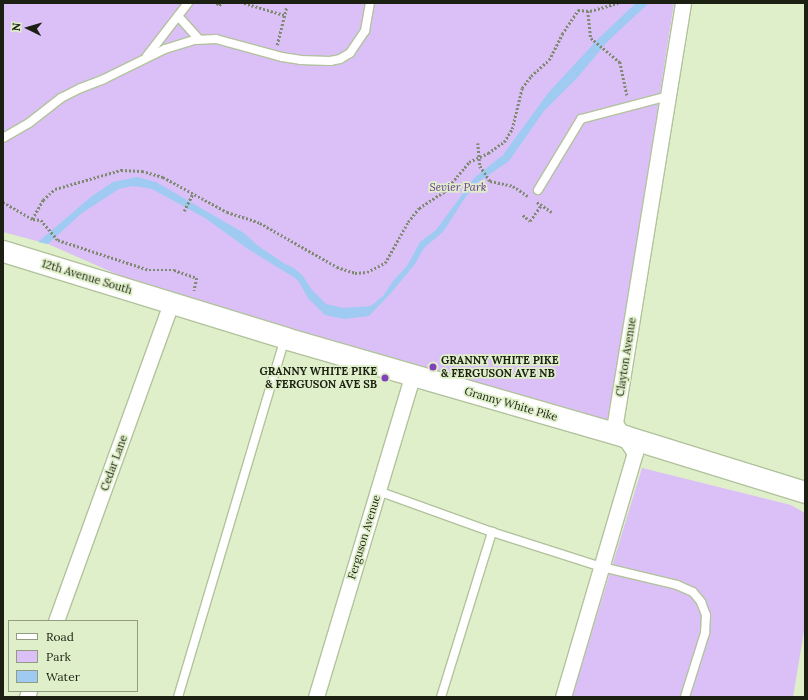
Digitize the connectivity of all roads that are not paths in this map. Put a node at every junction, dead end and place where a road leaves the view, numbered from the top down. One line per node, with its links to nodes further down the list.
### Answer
1 (188, 3): 4 (lane)
2 (370, 3): 5 (lane)
3 (683, 3): 7 (street, Clayton Avenue)
4 (178, 16): 5 (lane); 6 (lane)
5 (199, 39): 6 (lane)
6 (146, 58): 8 (lane)
7 (668, 96): 9 (lane); 14 (street, Clayton Avenue)
8 (3, 138)
9 (538, 190)
10 (3, 251): 11 (main road, 12th Avenue South)
11 (171, 304): 12 (main road, Granny White Pike); 19 (street, Cedar Lane)
12 (285, 338): 13 (main road, Granny White Pike); 20 (lane)
13 (412, 376): 14 (main road, Granny White Pike); 15 (street, Ferguson Avenue)
14 (624, 436): 16 (main road, Granny White Pike); 18 (street, Clayton Avenue)
15 (378, 491): 17 (lane); 21 (street, Ferguson Avenue)
16 (805, 492)
17 (492, 532): 18 (lane); 22 (lane)
18 (602, 567): 23 (street, Clayton Avenue); 24 (lane)
19 (56, 620)
20 (178, 697)
21 (316, 697)
22 (443, 697)
23 (563, 697)
24 (685, 697)

